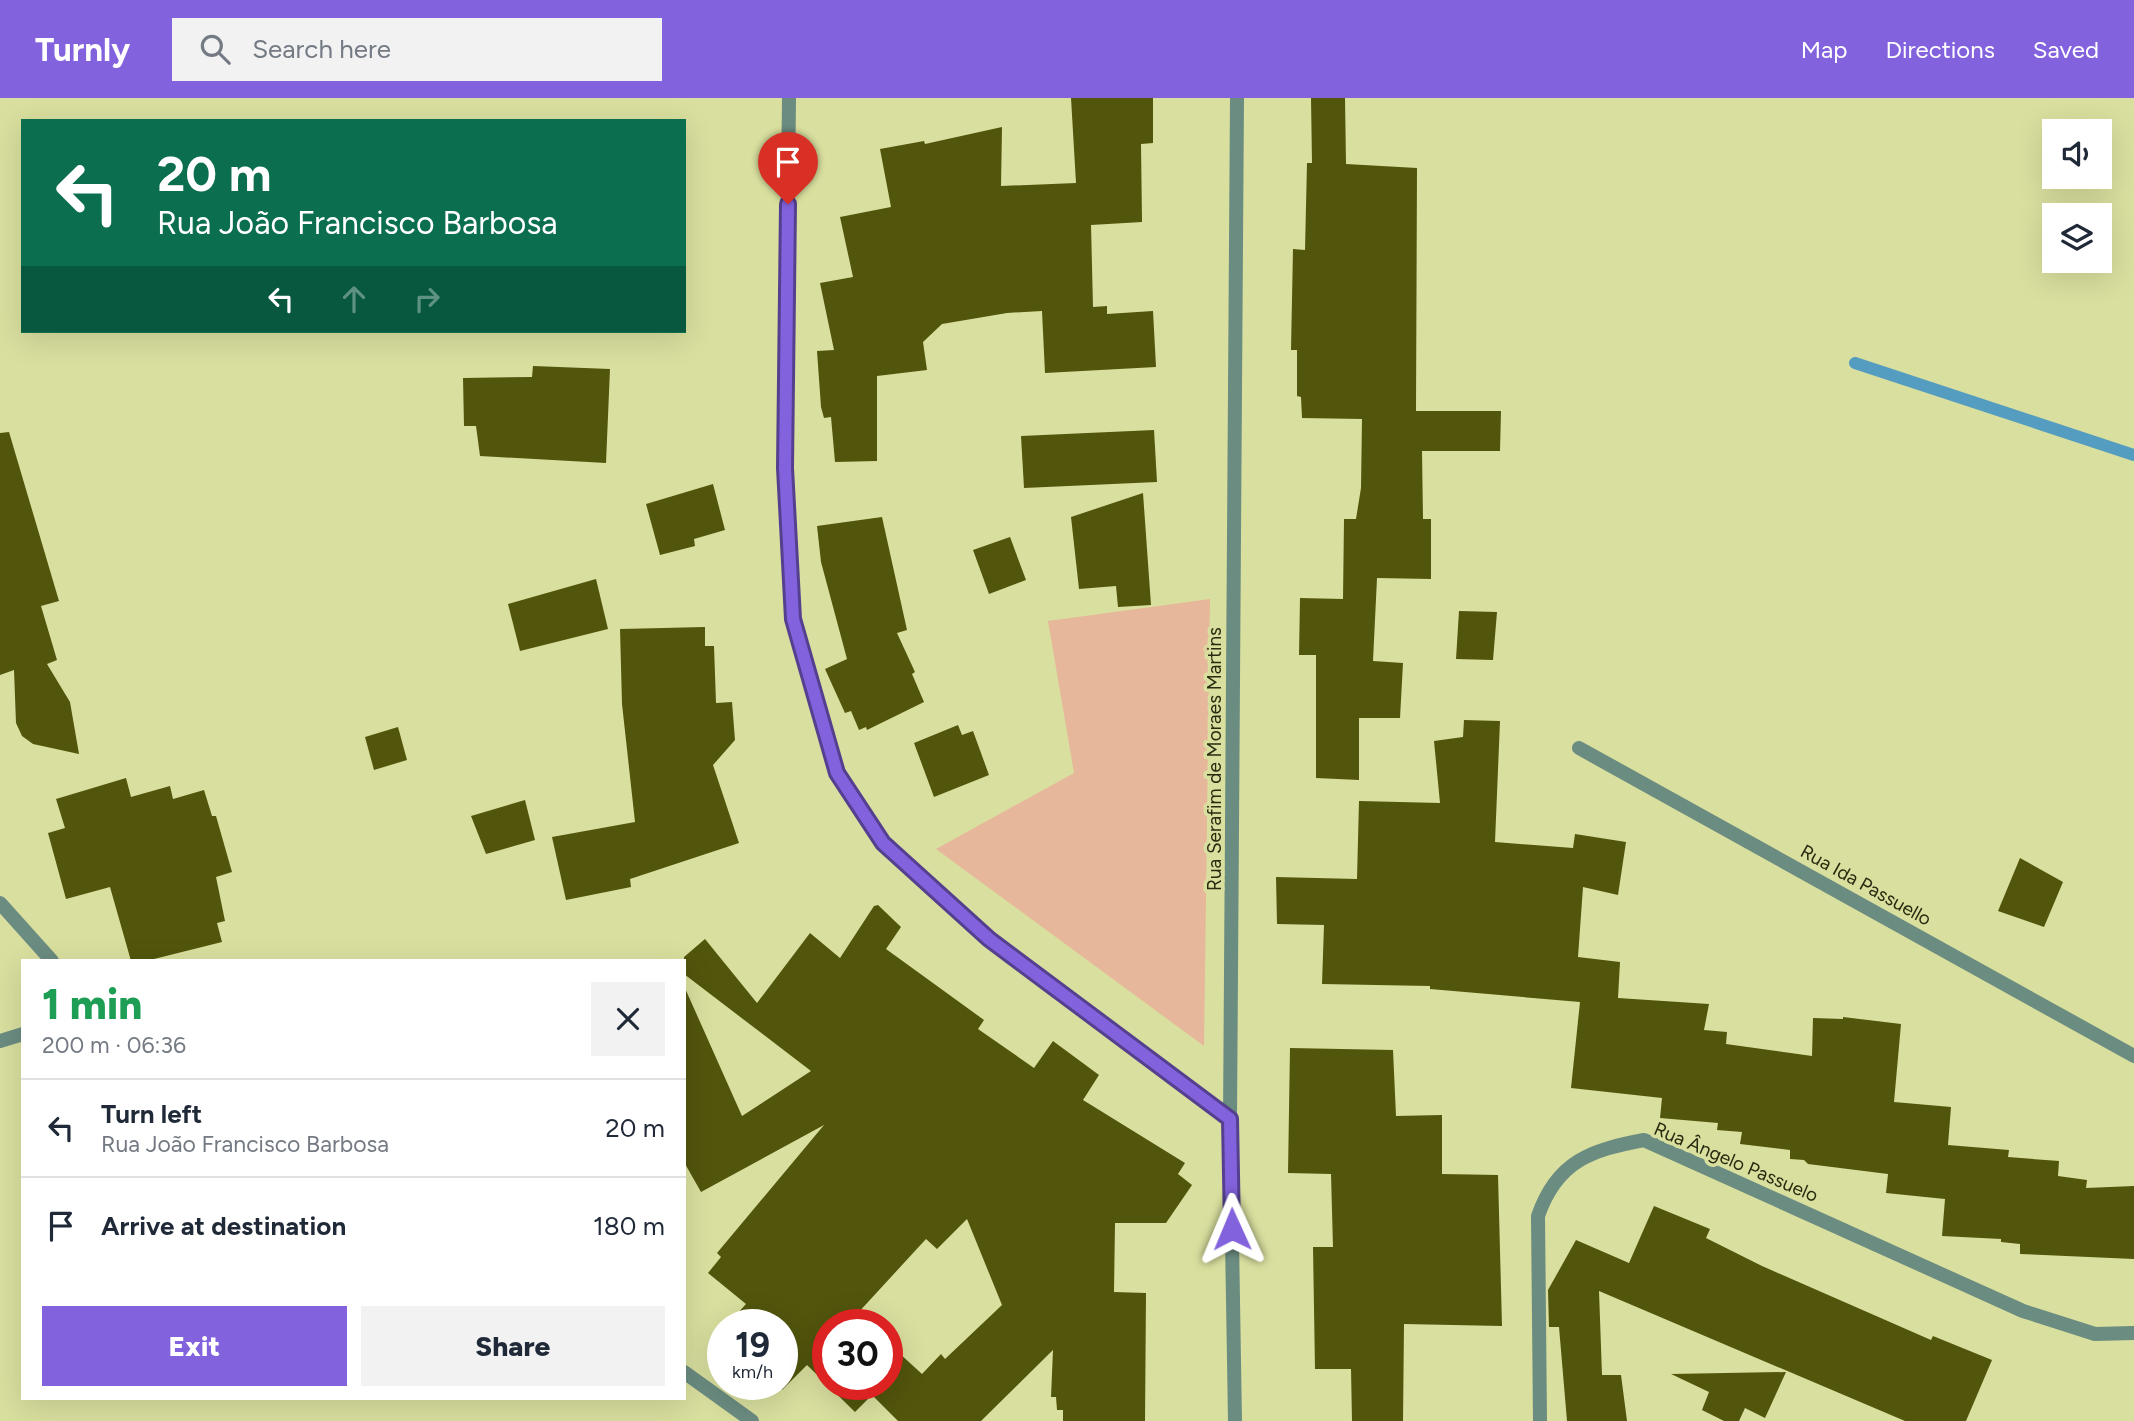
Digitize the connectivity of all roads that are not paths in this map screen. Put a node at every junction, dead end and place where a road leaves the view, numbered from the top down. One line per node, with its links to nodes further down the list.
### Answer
1 (789, 98): 9 (street)
2 (1237, 98): 9 (street, Rua Serafim de Moraes Martins)
3 (1578, 748): 8 (street, Rua Ida Passuello)
4 (0, 903): 5 (street)
5 (50, 959)
6 (21, 1035): 7 (street)
7 (0, 1041)
8 (2134, 1056)
9 (1230, 1119): 13 (street, Rua Serafim de Moraes Martins)
10 (2134, 1333): 14 (street, Rua Ângelo Passuelo)
11 (686, 1373): 12 (street)
12 (752, 1421)
13 (1235, 1421)
14 (1540, 1421)

